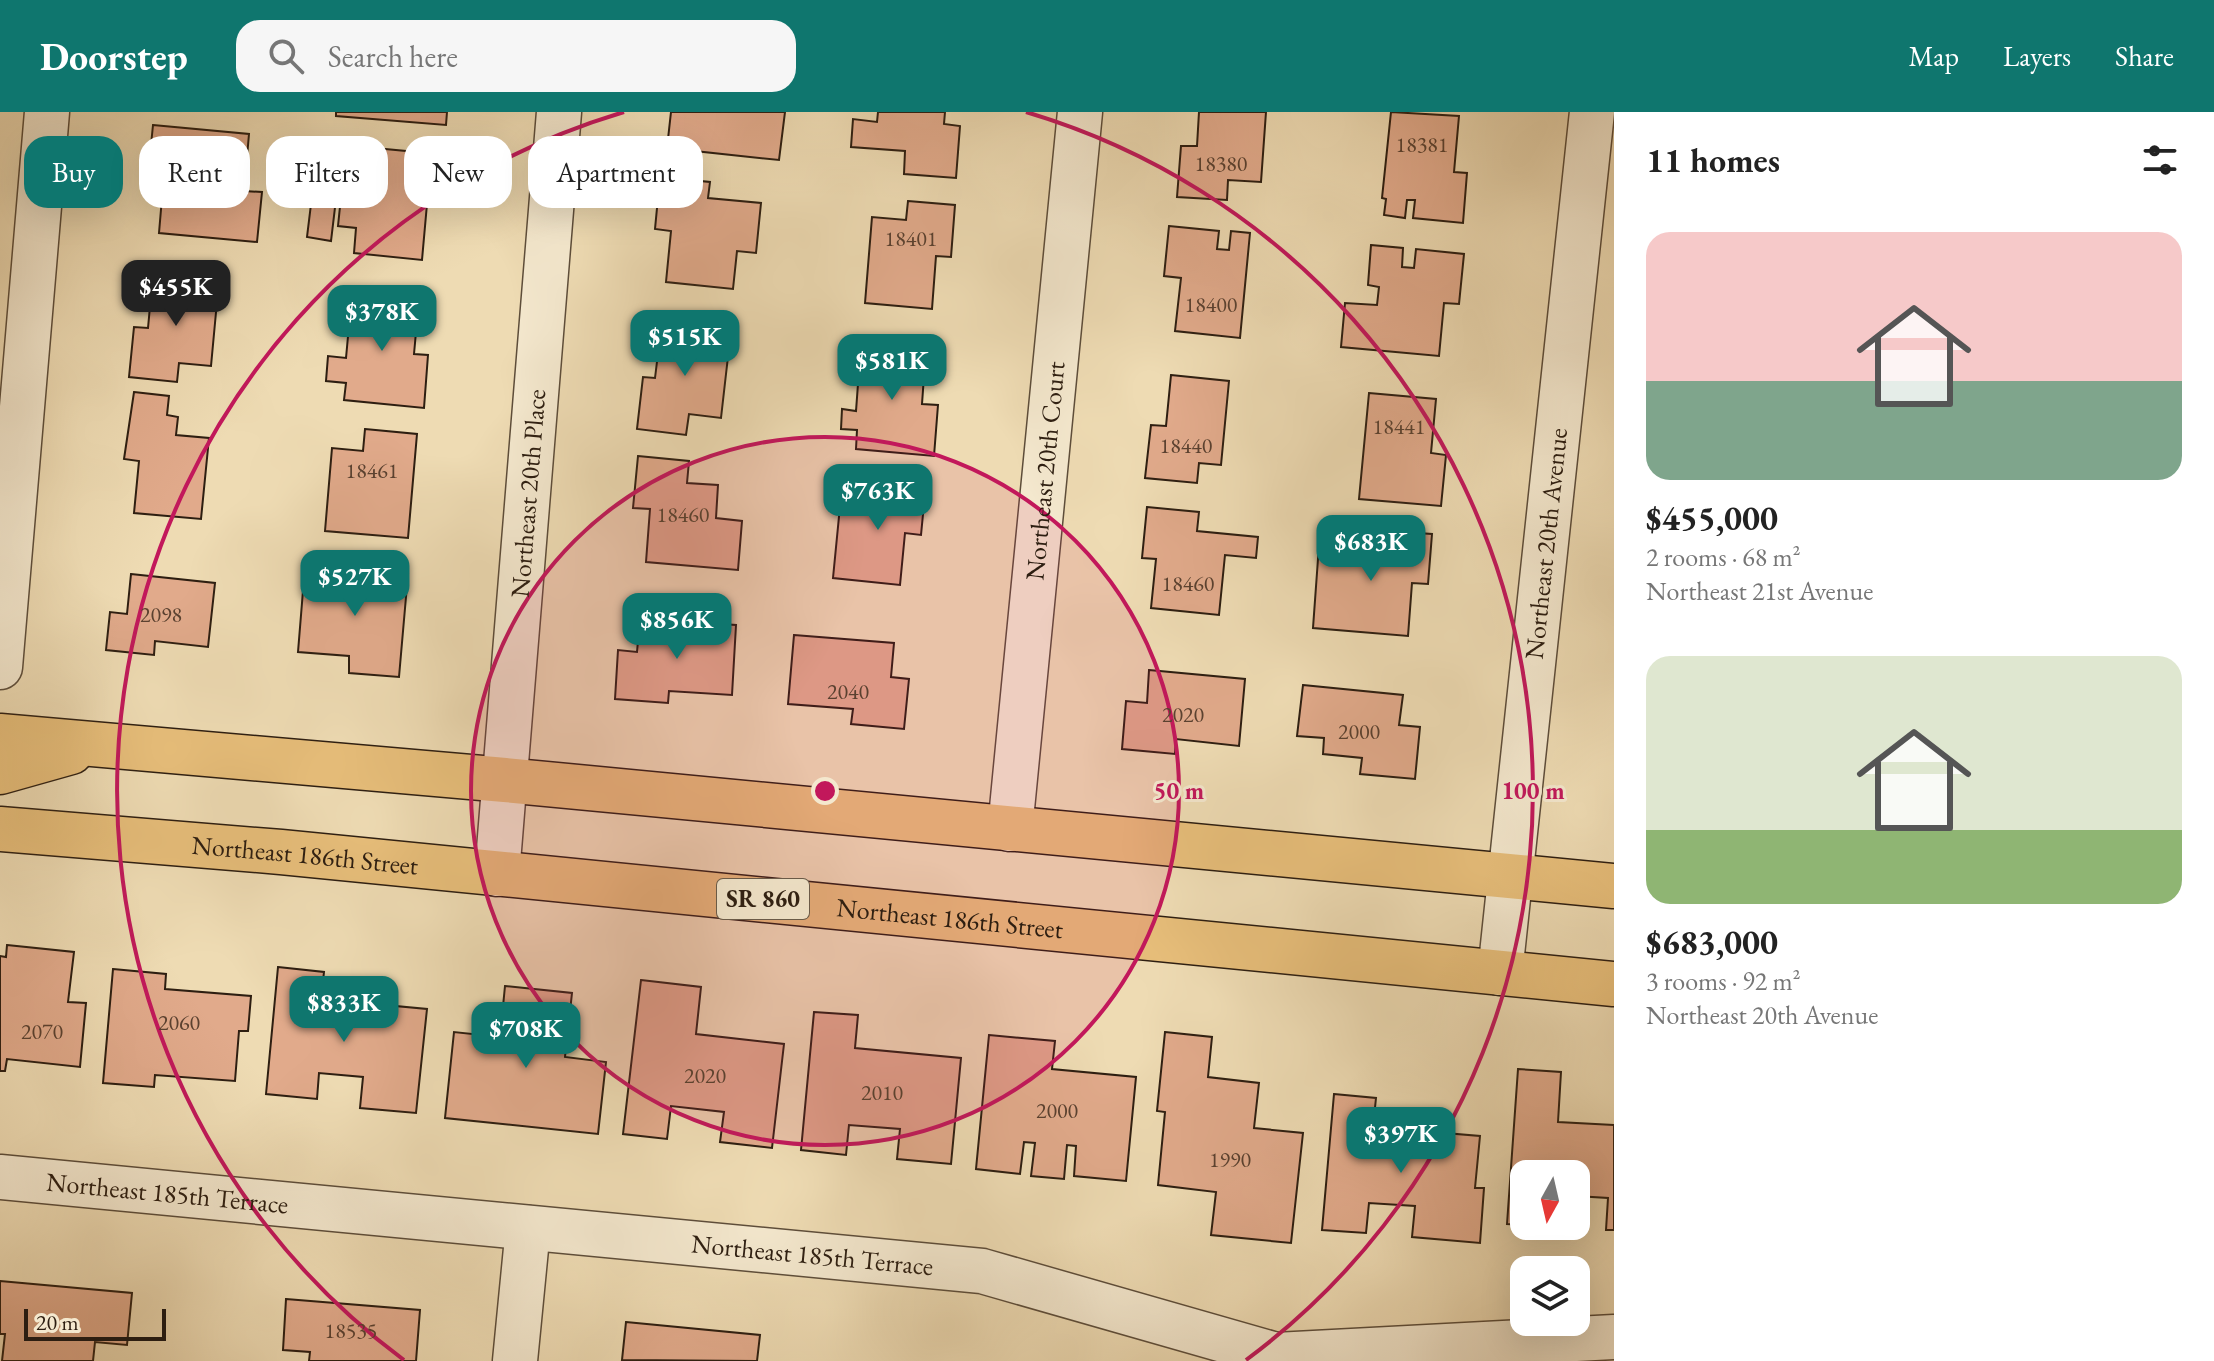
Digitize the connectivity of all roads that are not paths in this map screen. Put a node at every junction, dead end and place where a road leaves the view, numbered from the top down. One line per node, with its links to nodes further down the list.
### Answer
1 (47, 112): 5 (street)
2 (559, 112): 9 (street, Northeast 20th Place)
3 (1080, 112): 11 (street, Northeast 20th Court)
4 (1592, 112): 13 (street, Northeast 20th Avenue)
5 (0, 667)
6 (0, 736): 7 (main road)
7 (104, 744): 8 (main road); 9 (main road)
8 (0, 772)
9 (505, 780): 11 (main road); 12 (street, Northeast 20th Place)
10 (0, 829): 12 (main road, Northeast 186th Street / SR 860)
11 (1010, 829): 13 (main road)
12 (497, 874): 15 (main road, Northeast 186th Street / SR 860)
13 (1512, 876): 14 (main road); 15 (street, Northeast 20th Avenue)
14 (1614, 886)
15 (1500, 973): 16 (main road, Northeast 186th Street / SR 860)
16 (1614, 984)
17 (0, 1177): 18 (street, Northeast 185th Terrace)
18 (528, 1228): 19 (street, Northeast 185th Terrace); 20 (street)
19 (1614, 1337)
20 (515, 1361)

